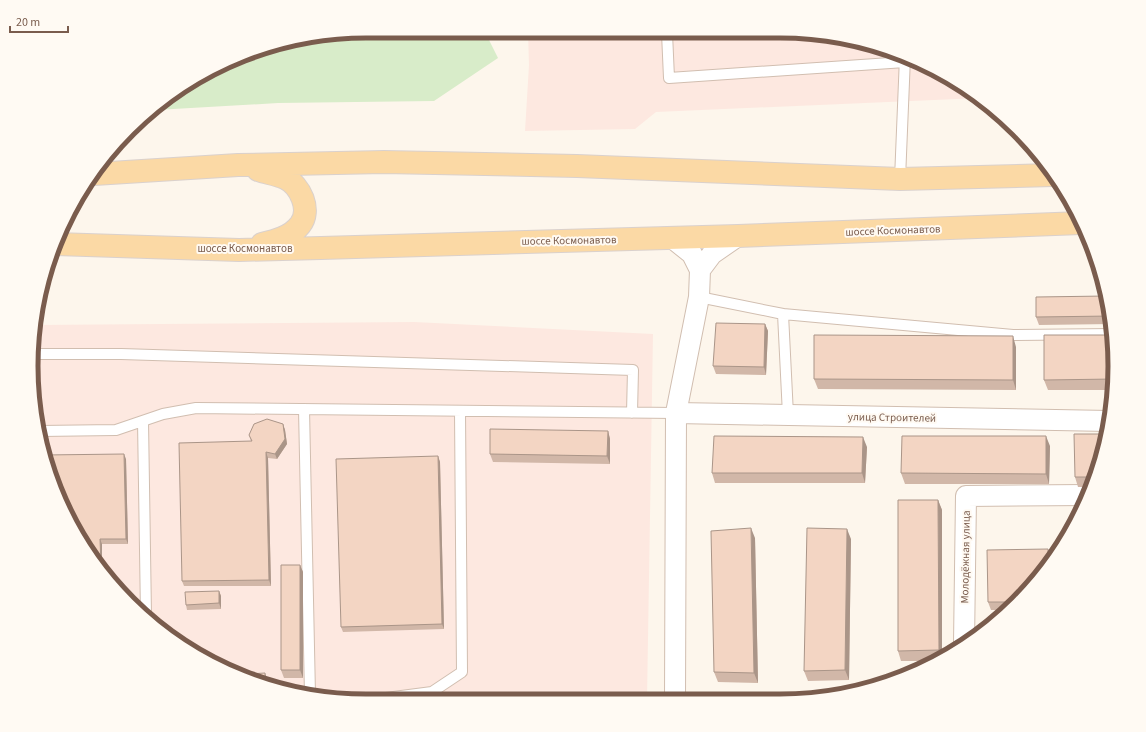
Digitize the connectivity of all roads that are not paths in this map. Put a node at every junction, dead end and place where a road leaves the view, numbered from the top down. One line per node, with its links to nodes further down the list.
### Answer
1 (667, 38): 2 (lane)
2 (897, 60)
3 (905, 63): 7 (lane)
4 (238, 165): 5 (main road); 7 (main road); 12 (main road)
5 (101, 174)
6 (1047, 175): 7 (main road)
7 (900, 179)
8 (1075, 223): 9 (main road, шоссе Космонавтов)
9 (738, 236): 10 (main road, шоссе Космонавтов); 13 (street)
10 (672, 238): 12 (main road, шоссе Космонавтов); 13 (street)
11 (61, 244): 12 (main road, шоссе Космонавтов)
12 (239, 250)
13 (700, 270): 14 (street)
14 (699, 297): 15 (lane); 21 (street)
15 (783, 314): 16 (lane); 22 (lane)
16 (1106, 334)
17 (39, 354): 20 (lane)
18 (304, 409): 19 (lane); 23 (lane); 29 (lane)
19 (460, 411): 20 (lane); 30 (lane)
20 (632, 413): 21 (lane)
21 (676, 413): 22 (street, улица Строителей); 31 (street)
22 (788, 415): 24 (street, улица Строителей)
23 (143, 421): 25 (lane); 27 (lane)
24 (1103, 421)
25 (44, 431)
26 (1082, 495): 28 (street, Молодёжная улица)
27 (146, 609)
28 (964, 637)
29 (310, 689)
30 (417, 694)
31 (675, 694)

